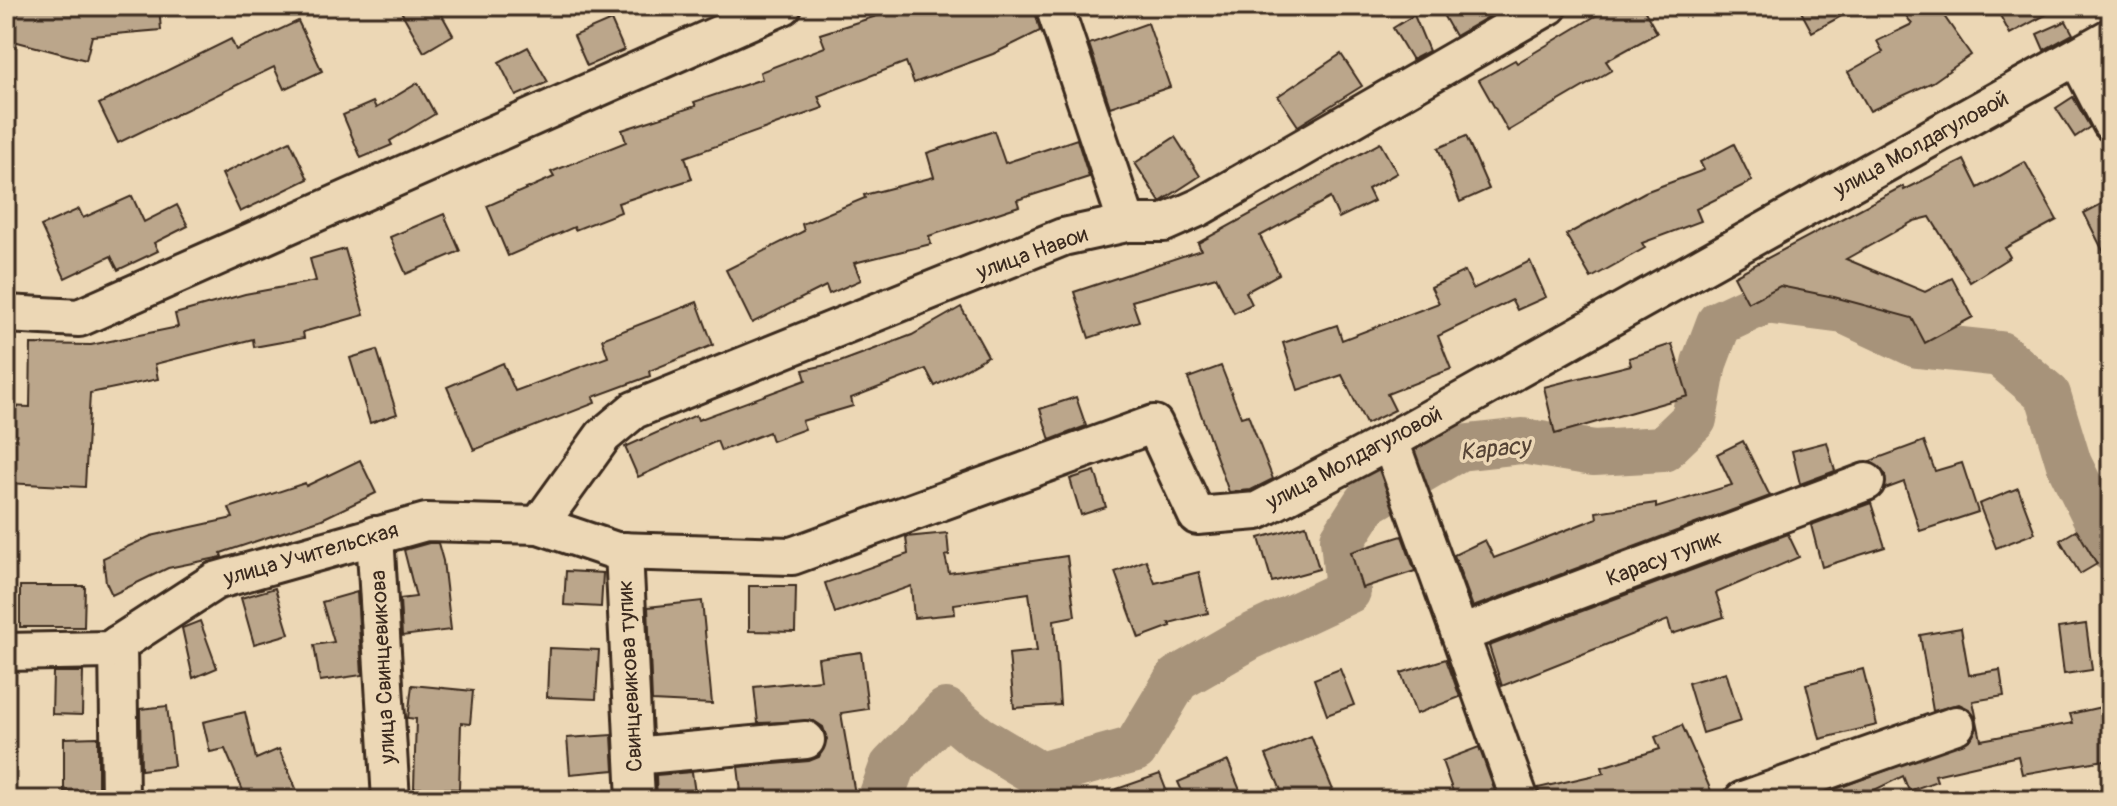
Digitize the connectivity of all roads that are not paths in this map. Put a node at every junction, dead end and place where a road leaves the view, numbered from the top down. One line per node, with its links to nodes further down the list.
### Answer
1 (783, 6): 8 (street)
2 (1054, 6): 7 (street)
3 (1549, 6): 7 (street, улица Навои)
4 (2111, 37): 5 (street, улица Молдагуловой)
5 (2077, 57): 6 (street); 9 (street, улица Молдагуловой)
6 (2111, 123)
7 (1127, 223): 11 (street, улица Навои)
8 (6, 314)
9 (1395, 455): 13 (street, улица Молдагуловой); 14 (street)
10 (1866, 482): 14 (street, Карасу тупик)
11 (539, 525): 12 (street, улица Учительская); 13 (street, улица Молдагуловой)
12 (375, 535): 15 (street, улица Учительская); 21 (street, улица Свинцевикова)
13 (624, 551): 19 (street, Свинцевикова тупик)
14 (1461, 634): 23 (street)
15 (118, 644): 16 (street, улица Учительская); 20 (street)
16 (6, 652)
17 (1956, 725): 24 (street)
18 (806, 740): 19 (street)
19 (634, 756): 22 (street, Свинцевикова тупик)
20 (120, 800)
21 (391, 800)
22 (636, 800)
23 (1520, 800)
24 (1743, 800)

